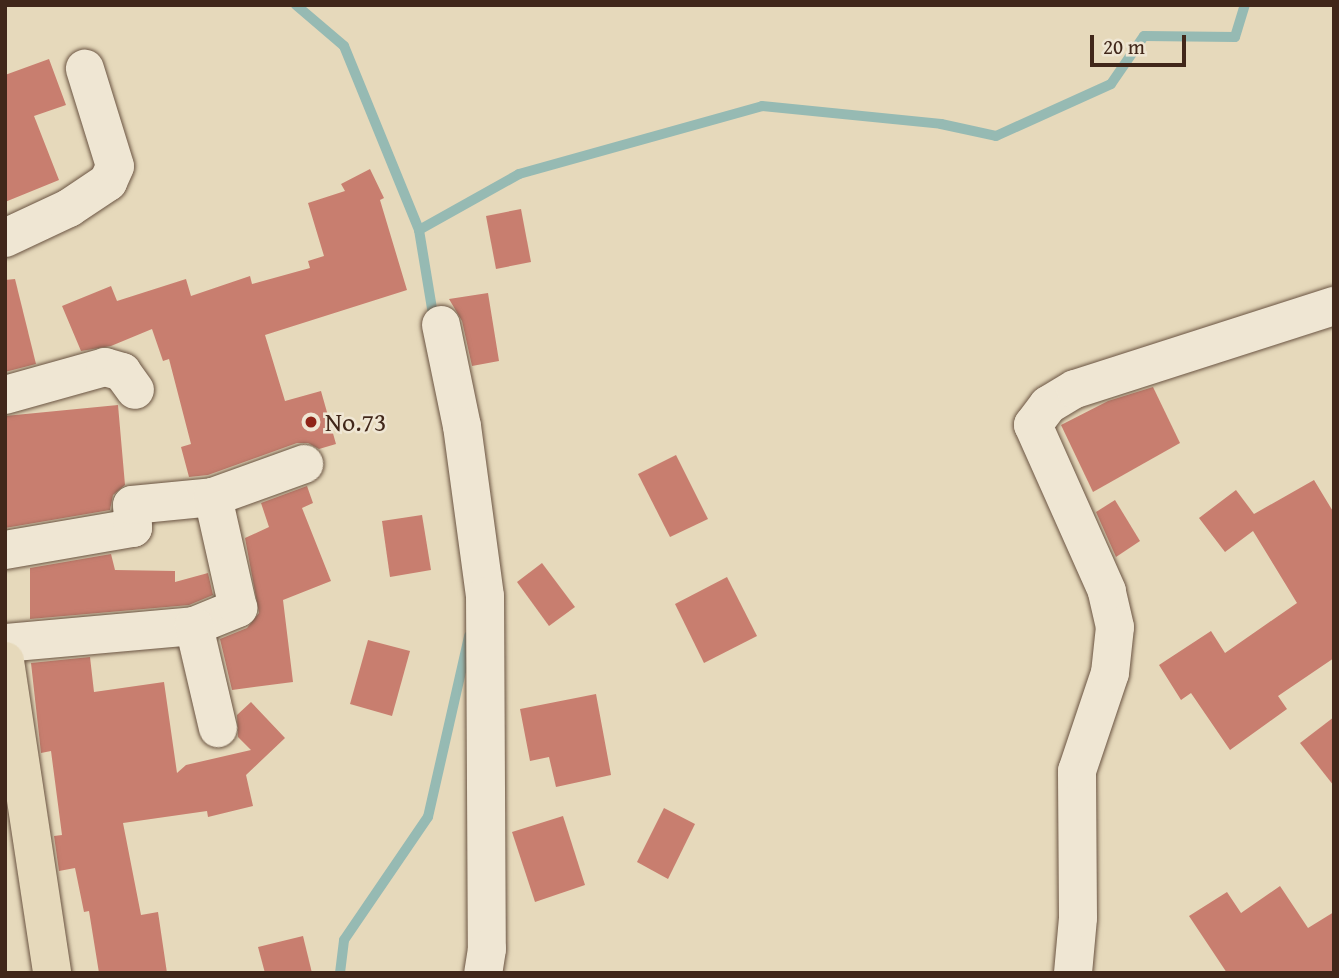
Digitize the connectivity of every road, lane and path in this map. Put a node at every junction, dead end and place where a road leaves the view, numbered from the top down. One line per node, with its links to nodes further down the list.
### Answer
1 (85, 69): 2 (street)
2 (5, 238)
3 (1334, 306): 17 (street)
4 (442, 325): 16 (street)
5 (135, 390): 6 (street)
6 (5, 395)
7 (304, 464): 8 (street)
8 (213, 497): 9 (street); 10 (street)
9 (5, 550)
10 (194, 626): 11 (street); 13 (street)
11 (5, 643)
12 (5, 661): 14 (main road)
13 (218, 728)
14 (14, 784): 15 (main road)
15 (52, 973)
16 (483, 973)
17 (1073, 973)

